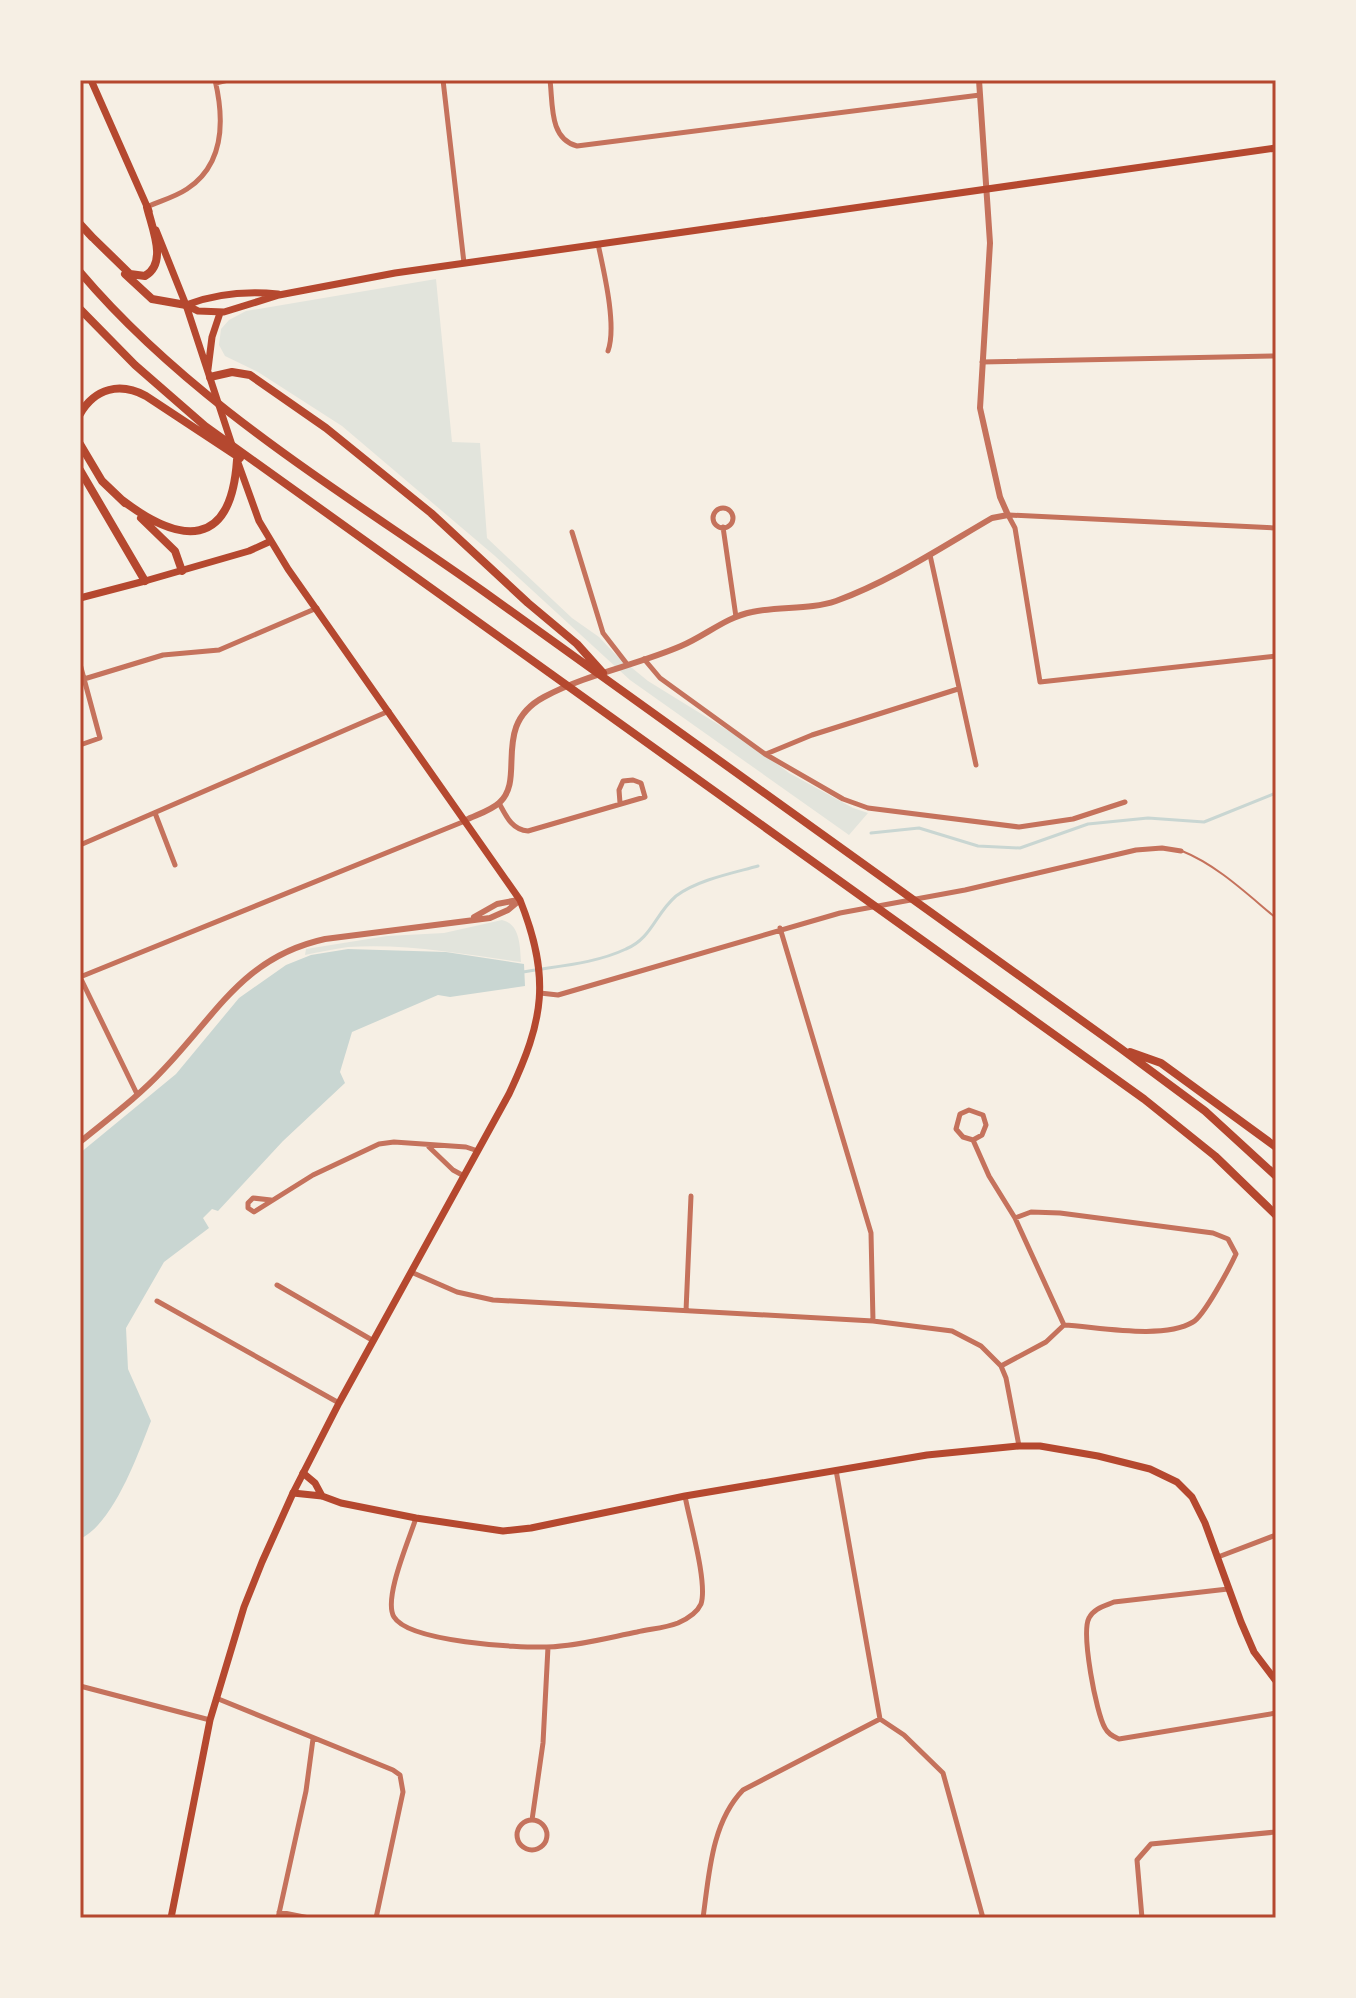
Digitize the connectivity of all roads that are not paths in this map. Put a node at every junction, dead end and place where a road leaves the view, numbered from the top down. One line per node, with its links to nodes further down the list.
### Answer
1 (91, 80): 10 (main road)
2 (228, 80): 6 (street)
3 (443, 80): 14 (street)
4 (550, 80): 7 (street)
5 (979, 80): 7 (street)
6 (216, 82): 10 (street)
7 (980, 95): 9 (street)
8 (1276, 148): 9 (main road)
9 (988, 189): 13 (main road); 24 (street)
10 (147, 207): 12 (highway); 19 (main road)
11 (80, 224): 12 (highway)
12 (89, 234): 19 (highway)
13 (598, 244): 14 (main road); 22 (street)
14 (464, 263): 17 (main road)
15 (80, 272): 48 (highway)
16 (253, 291): 17 (main road); 18 (main road); 19 (main road)
17 (279, 295): 18 (main road)
18 (255, 304): 21 (main road)
19 (186, 305): 21 (main road); 25 (main road)
20 (80, 309): 32 (highway)
21 (220, 313): 25 (main road)
22 (608, 351)
23 (1276, 356): 24 (street)
24 (982, 362): 31 (street)
25 (210, 377): 28 (main road); 48 (highway)
26 (80, 414): 32 (highway)
27 (80, 444): 30 (highway)
28 (237, 460): 30 (highway); 36 (main road)
29 (80, 470): 39 (highway)
30 (122, 500): 38 (highway)
31 (1008, 515): 34 (street); 37 (street); 43 (street)
32 (343, 525): 78 (highway)
33 (723, 527): 42 (street)
34 (1276, 528)
35 (572, 532): 46 (street)
36 (271, 541): 38 (main road); 41 (main road)
37 (930, 554): 42 (street); 49 (street)
38 (182, 571): 39 (main road)
39 (145, 581): 40 (main road)
40 (80, 598)
41 (318, 608): 47 (street); 50 (main road)
42 (736, 617): 44 (street)
43 (1276, 656)
44 (644, 659): 46 (street); 52 (street)
45 (80, 664): 47 (street)
46 (627, 664): 55 (street)
47 (84, 679): 51 (street)
48 (611, 683): 67 (highway)
49 (958, 689): 52 (street); 53 (street)
50 (390, 711): 57 (street); 58 (main road)
51 (80, 745)
52 (765, 754): 54 (street)
53 (976, 765)
54 (1125, 802)
55 (499, 803): 56 (street); 58 (street)
56 (620, 803): 56 (street)
57 (155, 813): 59 (street); 61 (street)
58 (466, 820): 62 (main road); 65 (street)
59 (80, 845)
60 (1181, 851): 63 (lane); 64 (street)
61 (175, 865)
62 (520, 900): 66 (main road); 68 (street)
63 (1276, 918)
64 (780, 928): 66 (street); 84 (street)
65 (80, 977): 68 (street)
66 (540, 990): 73 (main road)
67 (1120, 1048): 72 (highway); 75 (highway)
68 (137, 1094): 70 (street)
69 (973, 1140): 69 (street); 79 (street)
70 (80, 1142)
71 (428, 1146): 73 (street); 74 (street); 77 (street)
72 (1276, 1147)
73 (478, 1151): 74 (main road)
74 (465, 1176): 80 (main road)
75 (1276, 1176)
76 (691, 1196): 83 (street)
77 (271, 1200)
78 (1276, 1215)
79 (1015, 1218): 85 (street); 85 (street)
80 (411, 1272): 83 (street); 86 (main road)
81 (277, 1285): 86 (street)
82 (157, 1301): 88 (street)
83 (686, 1311): 84 (street)
84 (873, 1321): 87 (street)
85 (1064, 1325): 87 (street)
86 (372, 1340): 88 (main road)
87 (1001, 1366): 89 (street)
88 (339, 1403): 91 (main road)
89 (1019, 1446): 90 (main road); 97 (main road)
90 (836, 1469): 94 (main road); 104 (street)
91 (303, 1473): 92 (main road); 93 (main road)
92 (293, 1493): 93 (main road); 102 (main road)
93 (322, 1496): 95 (main road)
94 (685, 1496): 95 (main road); 99 (street)
95 (416, 1518): 99 (street)
96 (1276, 1535): 97 (street)
97 (1218, 1557): 98 (main road)
98 (1228, 1589): 100 (main road); 103 (street)
99 (548, 1647): 107 (street)
100 (1276, 1681)
101 (80, 1686): 105 (street)
102 (216, 1698): 105 (main road); 106 (street)
103 (1276, 1713)
104 (880, 1719): 113 (street); 114 (street)
105 (210, 1720): 110 (main road)
106 (313, 1738): 109 (street); 112 (street)
107 (532, 1820): 107 (street)
108 (1276, 1832): 115 (street)
109 (279, 1915): 111 (street)
110 (171, 1918)
111 (309, 1918)
112 (376, 1918)
113 (703, 1918)
114 (983, 1918)
115 (1142, 1918)

